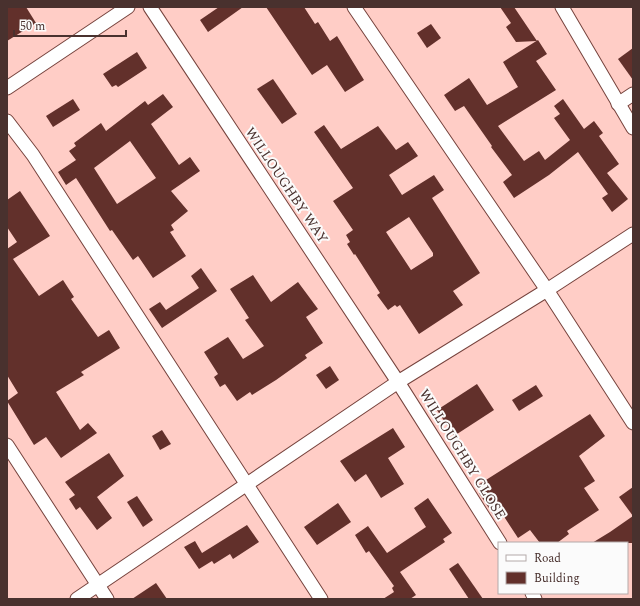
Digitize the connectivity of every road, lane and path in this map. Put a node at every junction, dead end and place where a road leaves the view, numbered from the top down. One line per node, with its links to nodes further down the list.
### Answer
1 (128, 7): 5 (street)
2 (150, 7): 12 (street, WILLOUGHBY WAY)
3 (354, 7): 11 (street)
4 (562, 7): 7 (street)
5 (7, 88)
6 (633, 94): 7 (street)
7 (618, 104): 9 (street)
8 (7, 121): 15 (street)
9 (633, 128)
10 (633, 234): 11 (street)
11 (547, 290): 12 (street); 13 (street)
12 (398, 382): 15 (street); 16 (street, WILLOUGHBY CLOSE)
13 (633, 423)
14 (7, 445): 17 (street)
15 (248, 484): 17 (street); 20 (street)
16 (499, 542)
17 (98, 584): 18 (street); 19 (street)
18 (77, 599)
19 (107, 599)
20 (320, 599)

